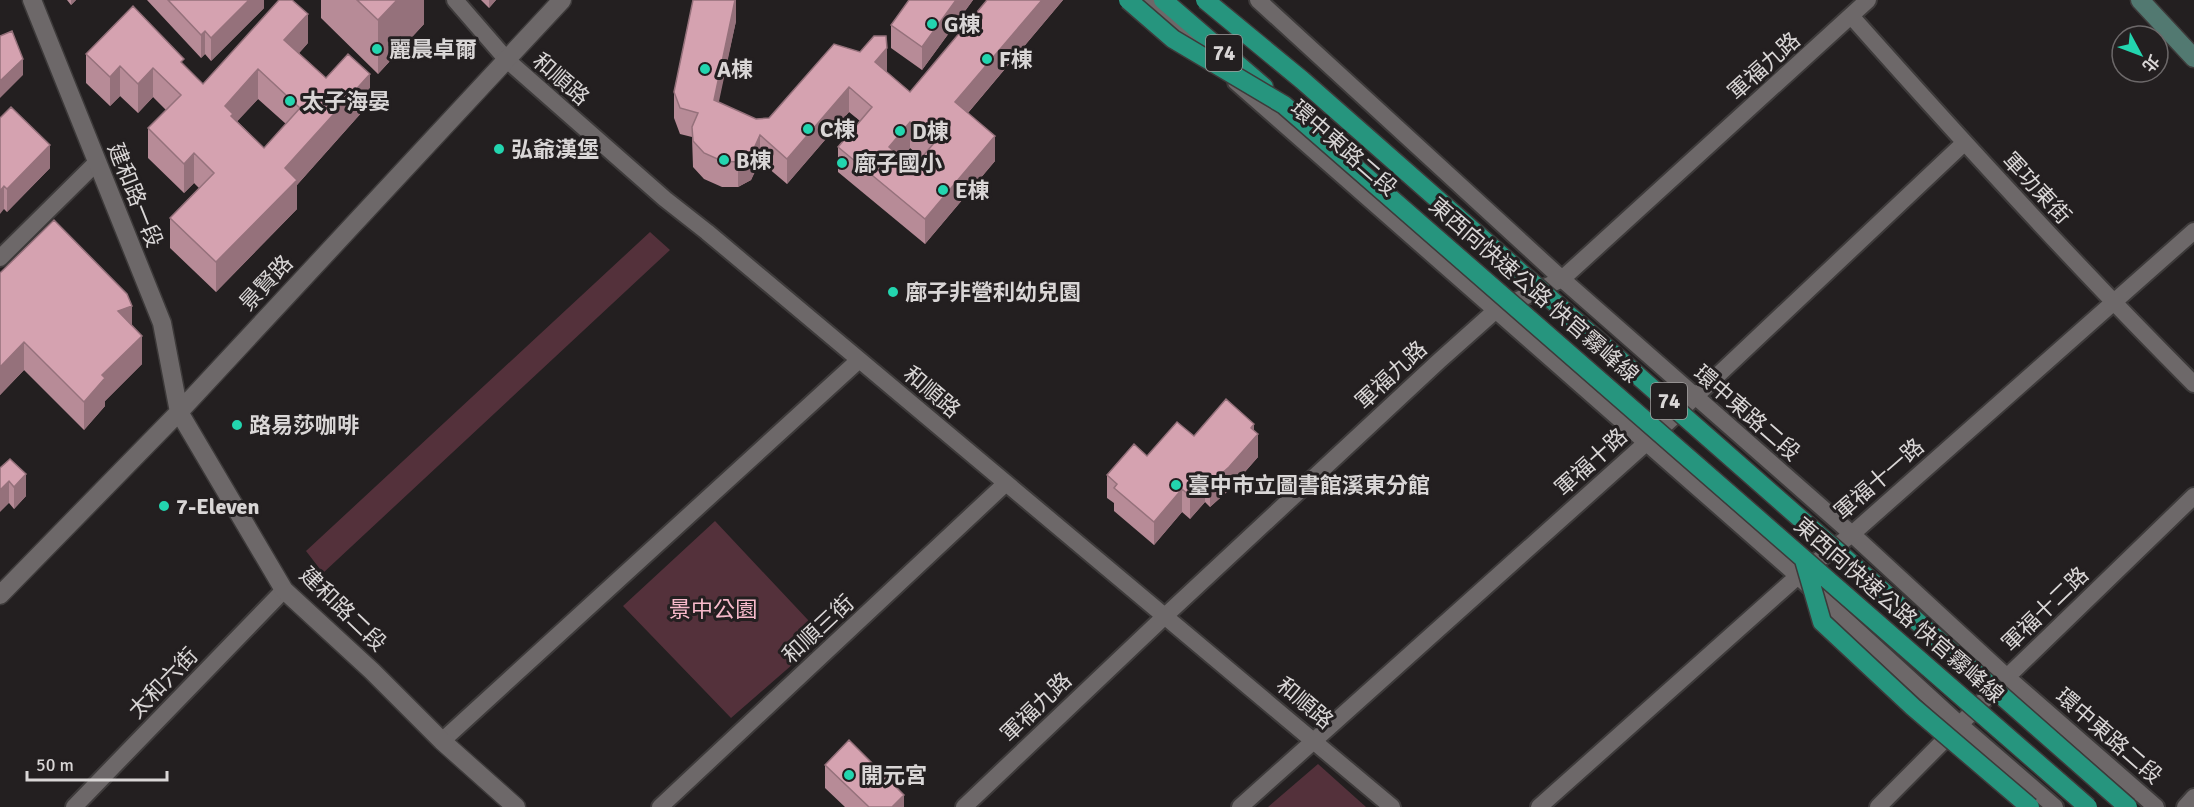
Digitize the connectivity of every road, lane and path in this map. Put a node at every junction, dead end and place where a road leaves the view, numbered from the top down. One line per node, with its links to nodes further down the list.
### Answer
1 (32, 0): 16 (street, 建和路一段)
2 (455, 0): 13 (street, 和順路)
3 (562, 0): 13 (street, 景賢路)
4 (1128, 0): 14 (highway, bridge)
5 (1143, 0): 21 (street, 環中東路二段)
6 (1163, 0): 14 (highway, 東西向快速公路 快官霧峰線 / 74, bridge)
7 (1258, 0): 19 (street, 環中東路二段)
8 (1868, 0): 11 (street, 軍福九路)
9 (2140, 0): 12 (main road)
10 (1213, 4): 50 (highway, 東西向快速公路 快官霧峰線 / 74, bridge)
11 (1852, 17): 15 (street, 軍功東街); 19 (street, 軍福九路)
12 (2194, 58)
13 (507, 60): 22 (street, 和順路); 25 (street, 景賢路)
14 (1284, 105): 30 (highway, 東西向快速公路 快官霧峰線 / 74, bridge)
15 (1964, 142): 20 (street, 軍功東街); 24 (street, 軍福十路)
16 (96, 163): 18 (street); 25 (street, 建和路一段)
17 (2194, 231): 20 (street, 軍福十一路)
18 (0, 258)
19 (1562, 279): 21 (street, 軍福九路); 24 (street, 環中東路二段)
20 (2113, 303): 23 (street, 軍功東街); 29 (street, 軍福十一路)
21 (1496, 311): 26 (street, 環中東路二段); 33 (street, 軍福九路)
22 (859, 360): 27 (street, 和順路); 37 (street)
23 (2194, 384)
24 (1695, 398): 26 (street, 軍福十路); 29 (street, 環中東路二段)
25 (178, 412): 31 (street, 建和路二段); 32 (street, 景賢路)
26 (1646, 443): 30 (street, 環中東路二段); 36 (street, 軍福十路)
27 (1006, 483): 33 (street, 和順路); 41 (street, 和順三街)
28 (2194, 496): 34 (street, 軍福十二路)
29 (1852, 534): 30 (street, 軍福十一路); 34 (street, 環中東路二段)
30 (1801, 568): 35 (street, 環中東路二段); 45 (street, 軍福十一路); 47 (highway, bridge); 49 (highway, 東西向快速公路 快官霧峰線 / 74, bridge)
31 (284, 590): 37 (street, 建和路二段); 39 (street, 太和六街)
32 (0, 595)
33 (1165, 616): 36 (street, 和順路); 42 (street, 軍福九路)
34 (2007, 677): 35 (street, 軍福十二路); 51 (street, 環中東路二段)
35 (1961, 724): 46 (street, 軍福十二路); 48 (street, 環中東路二段)
36 (1314, 740): 43 (street, 軍福十路); 44 (street, 和順路)
37 (442, 741): 40 (street, 建和路二段)
38 (2194, 798): 52 (street)
39 (74, 807)
40 (516, 807)
41 (660, 807)
42 (964, 807)
43 (1240, 807)
44 (1392, 807)
45 (1539, 807)
46 (1878, 807)
47 (2030, 807)
48 (2055, 807)
49 (2088, 807)
50 (2128, 807)
51 (2156, 807)
52 (2186, 807)

